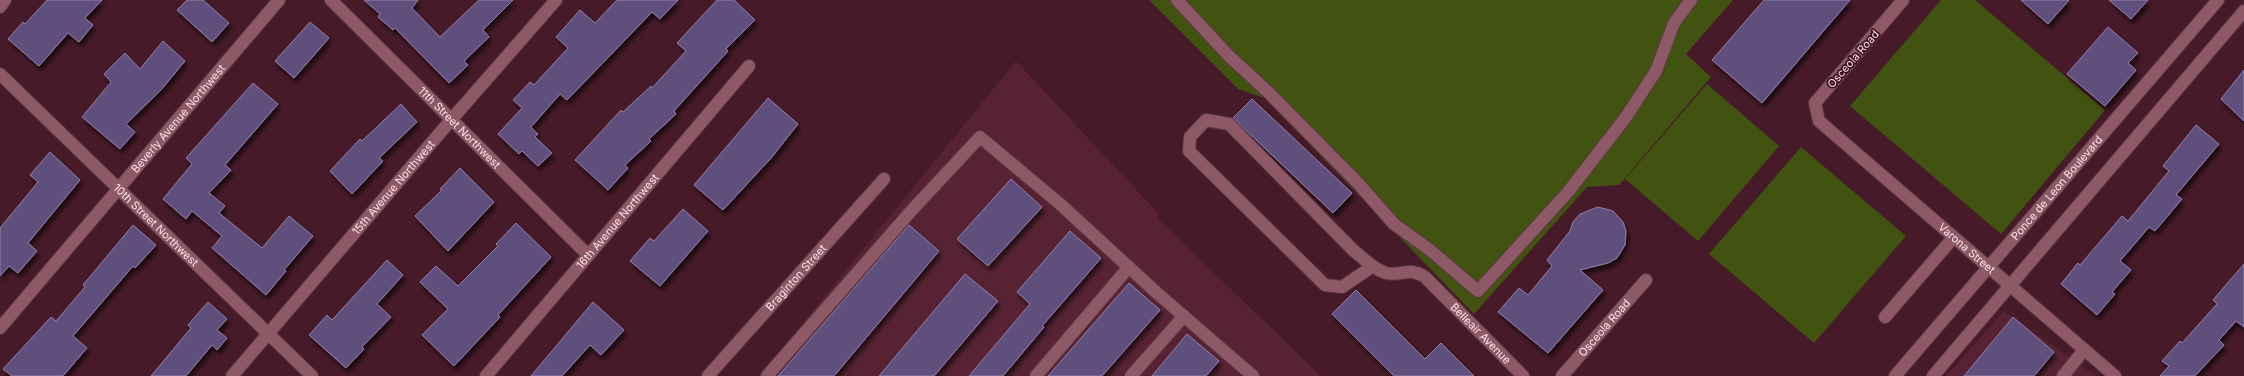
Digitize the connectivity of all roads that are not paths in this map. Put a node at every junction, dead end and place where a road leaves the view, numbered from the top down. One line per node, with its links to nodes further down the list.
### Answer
1 (6, 0): 9 (street)
2 (279, 0): 16 (street, Beverly Avenue Northwest)
3 (331, 0): 13 (street, 11th Street Northwest)
4 (556, 0): 13 (street, 15th Avenue Northwest)
5 (1177, 0): 6 (street)
6 (1691, 0)
7 (1903, 0): 14 (street, Osceola Road)
8 (2218, 0): 21 (street, Ponce de Leon Boulevard)
9 (0, 6)
10 (2244, 11): 23 (street)
11 (749, 66): 18 (street, 16th Avenue Northwest)
12 (0, 74): 16 (street, 10th Street Northwest)
13 (451, 120): 18 (street, 11th Street Northwest); 27 (street, 15th Avenue Northwest)
14 (1819, 121): 17 (street, Varona Street)
15 (884, 179): 32 (street, Braginton Street)
16 (119, 188): 26 (street, Beverly Avenue Northwest); 27 (street, 10th Street Northwest)
17 (1953, 238): 21 (street, Varona Street); 25 (street)
18 (588, 255): 31 (street, 16th Avenue Northwest)
19 (1129, 266): 24 (street); 33 (street); 34 (street)
20 (1373, 266): 20 (street, Belleair Avenue); 37 (street, Belleair Avenue)
21 (1988, 268): 23 (street, Varona Street); 39 (street, Ponce de Leon Boulevard)
22 (1646, 280): 38 (street, Osceola Road)
23 (2009, 286): 28 (street, Varona Street); 40 (street)
24 (1184, 316): 35 (street); 36 (street)
25 (1884, 317)
26 (0, 328)
27 (267, 334): 29 (street, 15th Avenue Northwest); 30 (street, 10th Street Northwest)
28 (2084, 350): 41 (street); 42 (street, Varona Street)
29 (232, 376)
30 (312, 376)
31 (486, 376)
32 (708, 376)
33 (767, 376)
34 (1036, 376)
35 (1132, 376)
36 (1253, 376)
37 (1523, 376)
38 (1562, 376)
39 (1895, 376)
40 (1933, 376)
41 (2063, 376)
42 (2115, 376)

